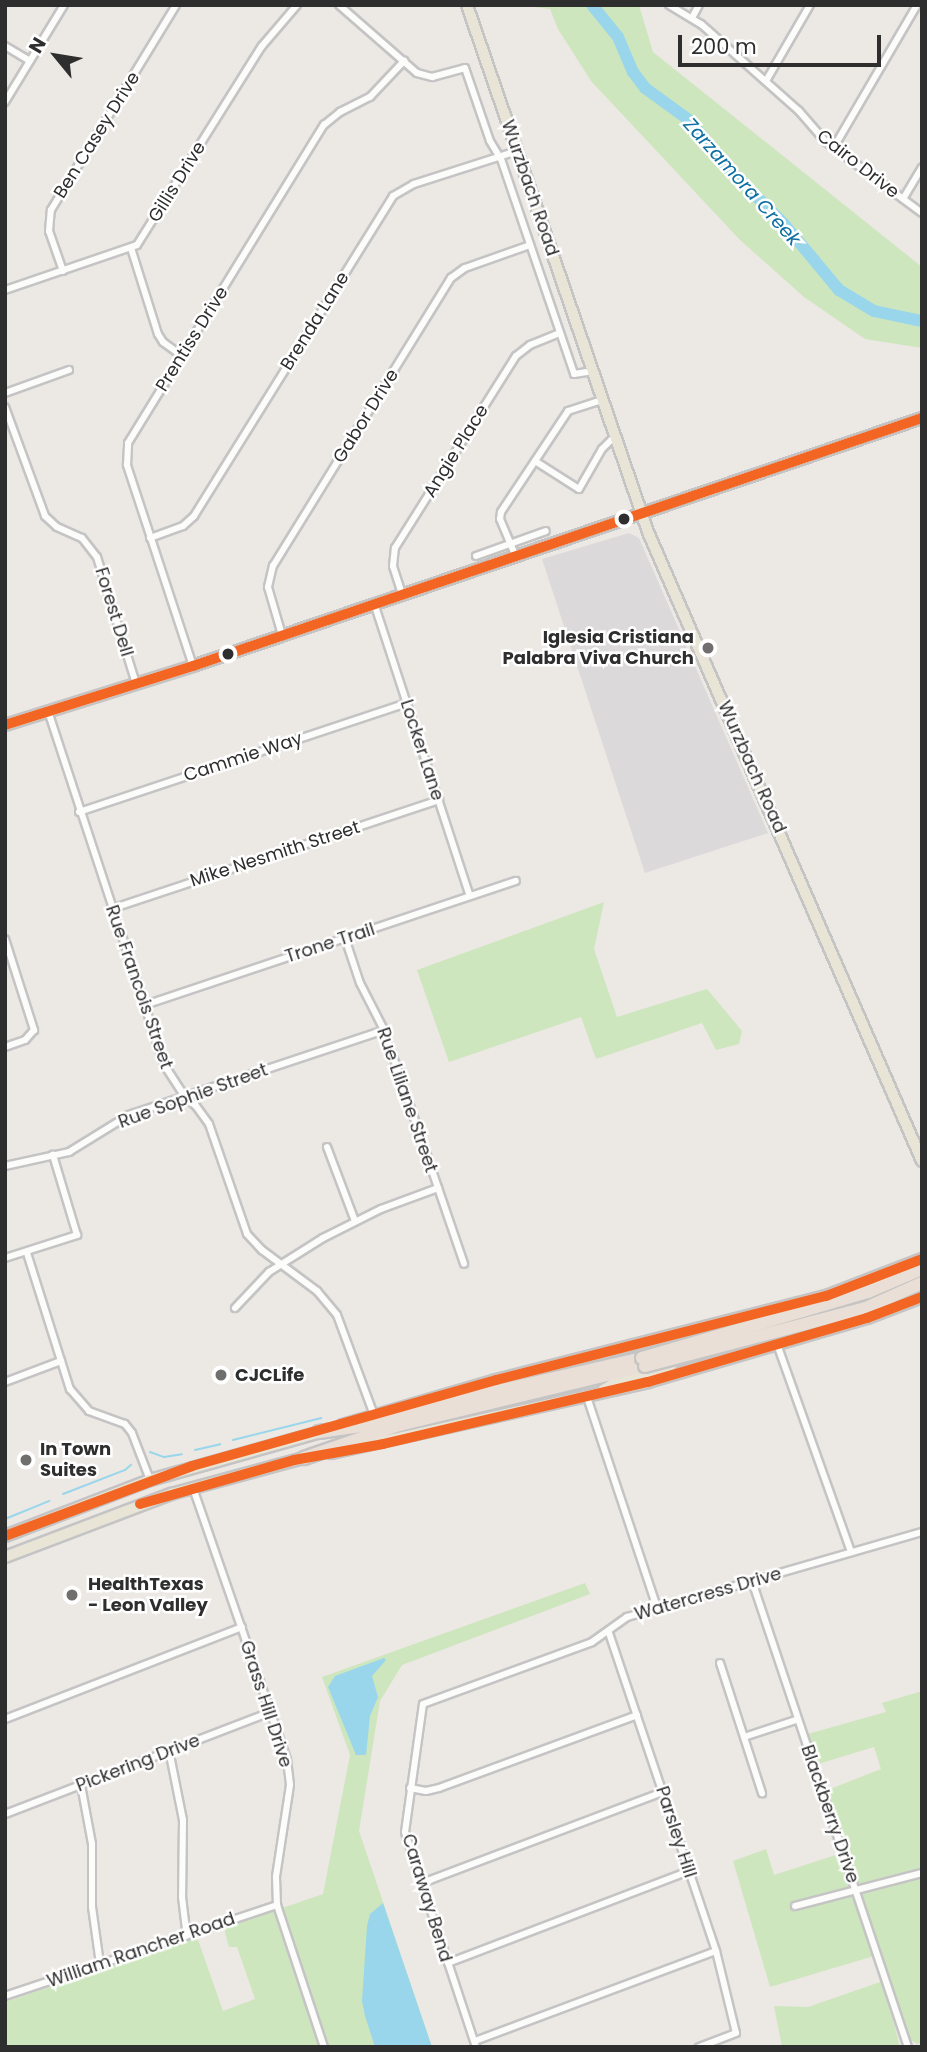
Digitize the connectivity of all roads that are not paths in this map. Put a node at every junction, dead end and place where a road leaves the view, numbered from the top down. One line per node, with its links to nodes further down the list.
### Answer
1 (64, 5): 12 (street)
2 (176, 5): 24 (street, Ben Casey Drive)
3 (297, 5): 23 (street, Gillis Drive)
4 (339, 5): 13 (street)
5 (669, 5): 10 (street, Cairo Drive)
6 (699, 5): 10 (street)
7 (810, 5): 14 (street)
8 (917, 5): 16 (street)
9 (468, 7): 17 (main road, Wurzbach Road)
10 (692, 18): 14 (street, Cairo Drive)
11 (5, 46): 12 (street)
12 (30, 61): 15 (street)
13 (404, 61): 18 (street, Wurzbach Road); 27 (street, Prentiss Drive)
14 (766, 81): 16 (street, Cairo Drive)
15 (5, 102)
16 (834, 147): 20 (street, Cairo Drive)
17 (517, 151): 18 (street, Brenda Lane); 29 (main road, Wurzbach Road)
18 (500, 157): 22 (street, Wurzbach Road); 38 (street, Brenda Lane)
19 (922, 167): 20 (street)
20 (903, 199): 21 (street, Cairo Drive)
21 (922, 213)
22 (530, 244): 26 (street, Wurzbach Road); 44 (street, Gabor Drive)
23 (131, 248): 24 (street); 27 (street)
24 (63, 271): 25 (street)
25 (5, 290)
26 (560, 333): 29 (street, Wurzbach Road); 42 (street, Angie Place)
27 (182, 356): 38 (street, Prentiss Drive)
28 (69, 370): 30 (street)
29 (592, 370): 31 (main road, Wurzbach Road)
30 (5, 393)
31 (602, 400): 34 (main road, Wurzbach Road); 35 (street)
32 (5, 407): 46 (street, Forest Dell)
33 (922, 418): 36 (main road)
34 (614, 436): 35 (street); 36 (main road, Wurzbach Road)
35 (535, 461): 39 (street)
36 (642, 515): 41 (main road); 63 (main road, Wurzbach Road)
37 (546, 531): 39 (street)
38 (150, 538): 45 (street, Prentiss Drive)
39 (511, 543): 40 (street); 41 (street)
40 (475, 556)
41 (516, 557): 42 (main road)
42 (402, 594): 43 (main road)
43 (374, 604): 44 (main road); 47 (street, Locker Lane)
44 (282, 635): 45 (main road)
45 (193, 666): 46 (main road)
46 (136, 684): 48 (main road)
47 (407, 703): 50 (street, Locker Lane); 51 (street, Cammie Way)
48 (48, 711): 49 (main road); 51 (street, Rue Francois Street)
49 (6, 721)
50 (439, 800): 53 (street, Locker Lane); 54 (street, Mike Nesmith Street)
51 (79, 812): 54 (street, Rue Francois Street)
52 (516, 881): 53 (street, Trone Trail)
53 (470, 896): 55 (street, Trone Trail)
54 (111, 909): 57 (street, Rue Francois Street)
55 (345, 938): 57 (street, Trone Trail); 58 (street, Rue Liliane Street)
56 (5, 939): 59 (street)
57 (145, 1005): 60 (street, Rue Francois Street)
58 (384, 1030): 60 (street, Rue Sophie Street); 65 (street, Rue Liliane Street)
59 (5, 1047)
60 (185, 1097): 62 (street, Rue Sophie Street); 70 (street, Rue Francois Street)
61 (327, 1147): 66 (street)
62 (53, 1155): 64 (street, Rue Sophie Street); 67 (street)
63 (922, 1161)
64 (5, 1166)
65 (438, 1188): 66 (street); 71 (street, Rue Liliane Street)
66 (355, 1221): 70 (street)
67 (27, 1253): 68 (street); 80 (street)
68 (5, 1258)
69 (922, 1259): 76 (main road)
70 (281, 1264): 75 (street); 84 (street, Rue Francois Street)
71 (464, 1264)
72 (922, 1269): 81 (highway, bridge)
73 (922, 1283): 81 (highway, bridge)
74 (922, 1297): 77 (main road)
75 (235, 1308)
76 (751, 1315): 78 (main road); 79 (main road)
77 (776, 1344): 79 (main road); 91 (street)
78 (624, 1347): 83 (main road); 84 (main road)
79 (742, 1355): 83 (main road)
80 (61, 1361): 82 (street); 87 (street)
81 (644, 1362): 85 (highway); 86 (highway)
82 (5, 1382)
83 (592, 1395): 86 (main road); 94 (street)
84 (374, 1415): 85 (main road)
85 (319, 1432): 87 (main road)
86 (303, 1458): 88 (main road)
87 (150, 1480): 90 (main road)
88 (193, 1488): 92 (main road); 95 (street, Grass Hill Drive)
89 (922, 1532): 91 (street, Watercress Drive)
90 (5, 1536)
91 (850, 1552): 93 (street, Watercress Drive)
92 (5, 1557)
93 (752, 1581): 94 (street, Watercress Drive); 102 (street, Blackberry Drive)
94 (657, 1607): 96 (street, Watercress Drive)
95 (242, 1627): 99 (street, Grass Hill Drive); 101 (street)
96 (609, 1633): 98 (street, Watercress Drive); 100 (street, Parsley Hill)
97 (720, 1663): 103 (street)
98 (423, 1704): 106 (street, Caraway Bend)
99 (271, 1712): 104 (street, Pickering Drive); 114 (street, Grass Hill Drive)
100 (637, 1715): 106 (street); 107 (street, Parsley Hill)
101 (5, 1719)
102 (796, 1720): 103 (street); 113 (street, Blackberry Drive)
103 (744, 1737): 108 (street)
104 (169, 1750): 105 (street, Pickering Drive); 116 (street)
105 (81, 1785): 109 (street, Pickering Drive); 119 (street)
106 (410, 1788): 112 (street, Caraway Bend)
107 (663, 1793): 110 (street, Parsley Hill); 112 (street)
108 (762, 1793)
109 (5, 1814)
110 (689, 1871): 117 (street, Parsley Hill); 118 (street)
111 (922, 1872): 113 (street)
112 (422, 1884): 118 (street, Caraway Bend)
113 (857, 1892): 115 (street); 124 (street, Blackberry Drive)
114 (277, 1905): 116 (street, William Rancher Road); 122 (street, Grass Hill Drive)
115 (795, 1906)
116 (187, 1936): 119 (street, William Rancher Road)
117 (716, 1951): 121 (street); 123 (street, Parsley Hill)
118 (448, 1963): 121 (street, Caraway Bend)
119 (100, 1964): 120 (street, William Rancher Road)
120 (5, 1996)
121 (475, 2044)
122 (324, 2047)
123 (699, 2047)
124 (908, 2047)

